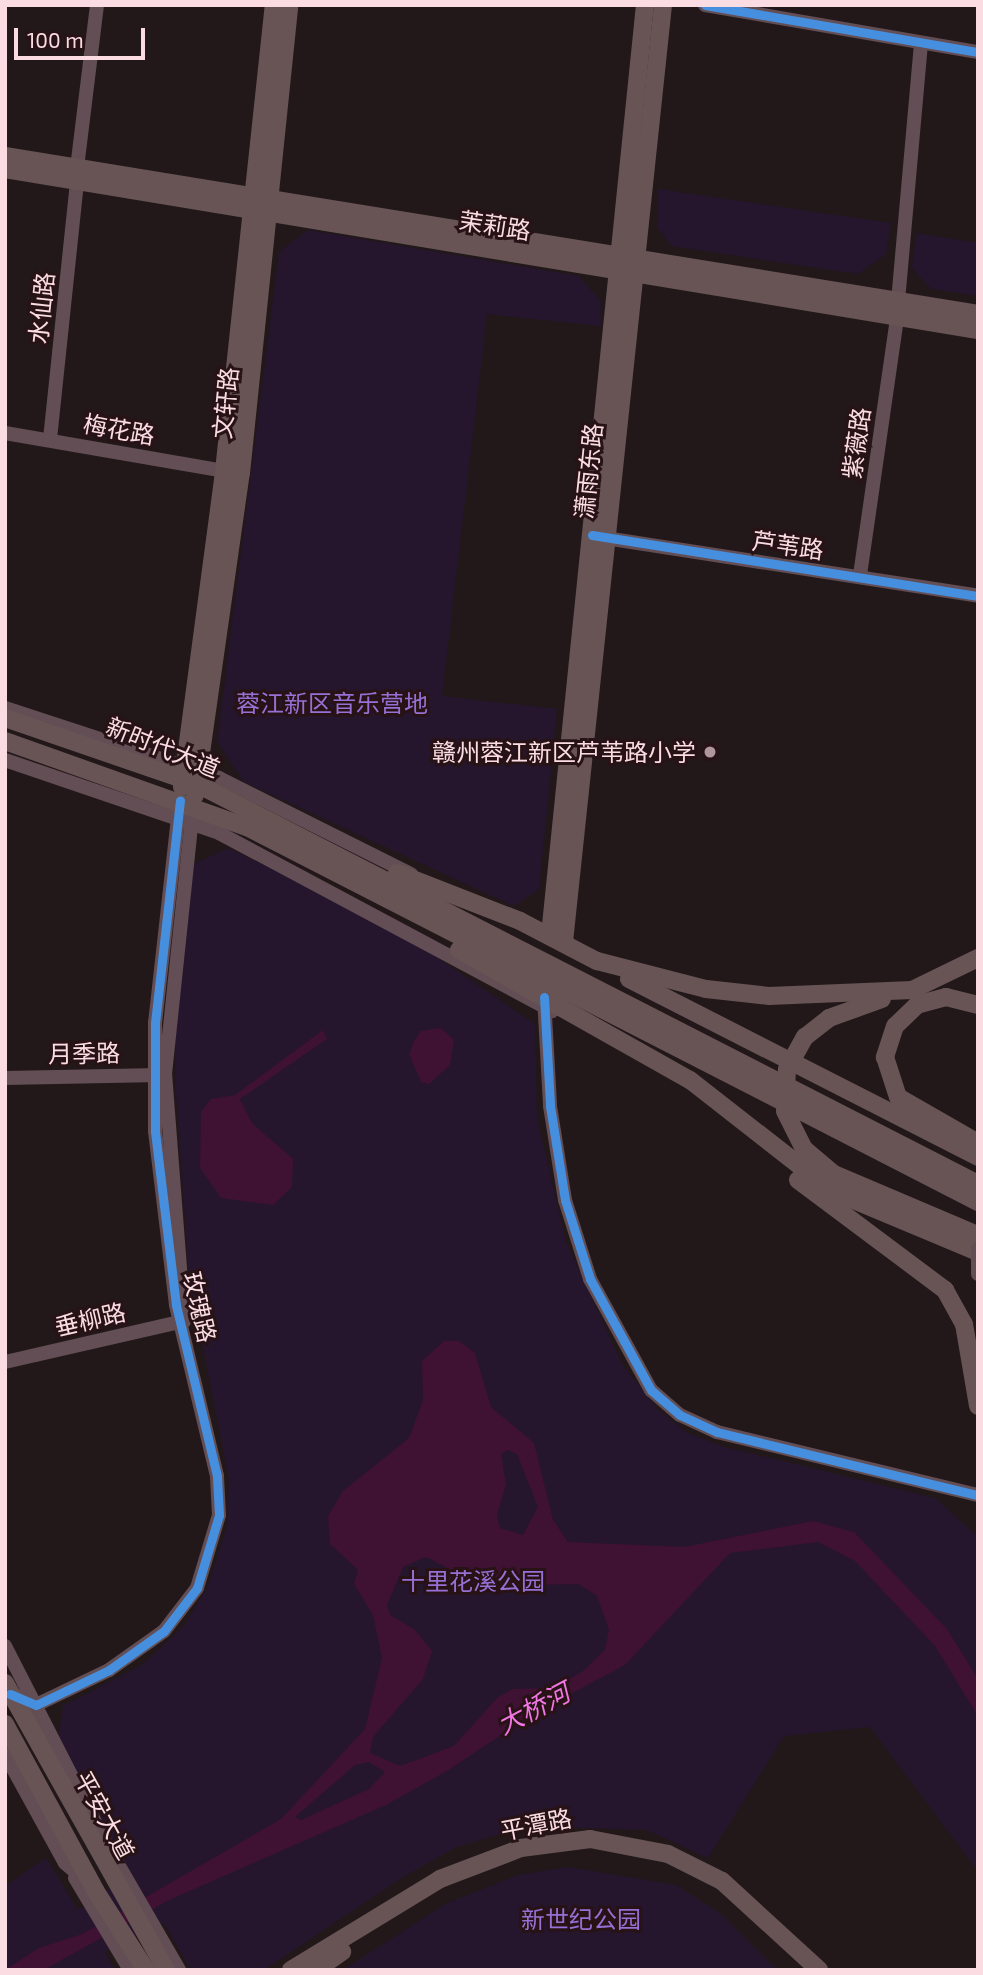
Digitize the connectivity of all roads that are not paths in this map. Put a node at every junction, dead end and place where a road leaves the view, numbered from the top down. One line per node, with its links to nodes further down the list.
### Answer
1 (97, 5): 11 (street, 水仙路)
2 (274, 5): 12 (main road, 文轩路)
3 (289, 5): 12 (main road, 文轩路)
4 (645, 5): 13 (main road, 潇雨东路)
5 (663, 5): 13 (main road, 潇雨东路)
6 (705, 5): 7 (street)
7 (921, 43): 8 (street); 14 (street, 紫薇路)
8 (978, 52)
9 (5, 156): 11 (main road, 茉莉路)
10 (5, 169): 11 (main road, 茉莉路)
11 (77, 174): 12 (main road, 茉莉路); 18 (street, 水仙路)
12 (263, 204): 13 (main road, 茉莉路); 19 (main road, 文轩路); 27 (main road, 文轩路)
13 (627, 264): 14 (main road, 茉莉路); 20 (main road, 潇雨东路)
14 (897, 309): 15 (main road, 茉莉路); 16 (main road, 茉莉路); 21 (street, 紫薇路)
15 (978, 314)
16 (978, 330)
17 (5, 433): 18 (street, 梅花路)
18 (50, 439): 19 (street, 梅花路)
19 (224, 471): 27 (main road, 文轩路)
20 (598, 537): 21 (street, 芦苇路); 31 (main road, 潇雨东路)
21 (860, 575): 22 (street, 芦苇路)
22 (978, 596)
23 (5, 708): 27 (street)
24 (5, 718): 27 (main road, 新时代大道)
25 (5, 741): 28 (main road)
26 (5, 760): 28 (street)
27 (191, 775): 28 (main road, 文轩路); 29 (main road, 新时代大道); 30 (street)
28 (185, 811): 29 (main road); 35 (street); 39 (street, 玫瑰路)
29 (292, 841): 30 (main road); 35 (main road); 38 (main road); 44 (main road)
30 (453, 895): 31 (main road)
31 (557, 939): 33 (main road)
32 (978, 958): 34 (main road)
33 (597, 961): 34 (main road); 43 (main road)
34 (912, 990): 46 (main road, bridge)
35 (544, 1004): 37 (main road); 52 (street)
36 (978, 1005): 42 (main road)
37 (580, 1018): 38 (main road); 41 (main road)
38 (629, 1021): 45 (main road)
39 (158, 1075): 40 (street, 月季路); 49 (street, 玫瑰路)
40 (5, 1078)
41 (747, 1127): 47 (main road); 51 (main road)
42 (978, 1143)
43 (978, 1157)
44 (978, 1184)
45 (978, 1202)
46 (978, 1235)
47 (978, 1250): 48 (street, bridge)
48 (978, 1274)
49 (184, 1321): 50 (street, 垂柳路); 55 (street, 玫瑰路)
50 (5, 1362)
51 (978, 1405)
52 (978, 1495)
53 (5, 1646): 55 (street)
54 (8, 1688): 55 (street); 57 (main road, 平安大道)
55 (36, 1705): 57 (street); 59 (street)
56 (5, 1724): 58 (main road, 平安大道)
57 (31, 1733): 59 (main road, 平安大道)
58 (8, 1743): 60 (main road, 平安大道); 60 (street)
59 (121, 1883): 61 (main road, 平安大道)
60 (91, 1893): 61 (main road, 平安大道)
61 (139, 1943): 62 (street, 平安大道); 63 (main road, 平安大道); 64 (main road, 平安大道); 65 (street, 平安大道)
62 (130, 1970)
63 (146, 1970)
64 (166, 1970)
65 (179, 1970)
66 (291, 1970): 69 (main road, 平潭路)
67 (316, 1970): 68 (main road, 平潭路)
68 (804, 1970)
69 (819, 1970)

